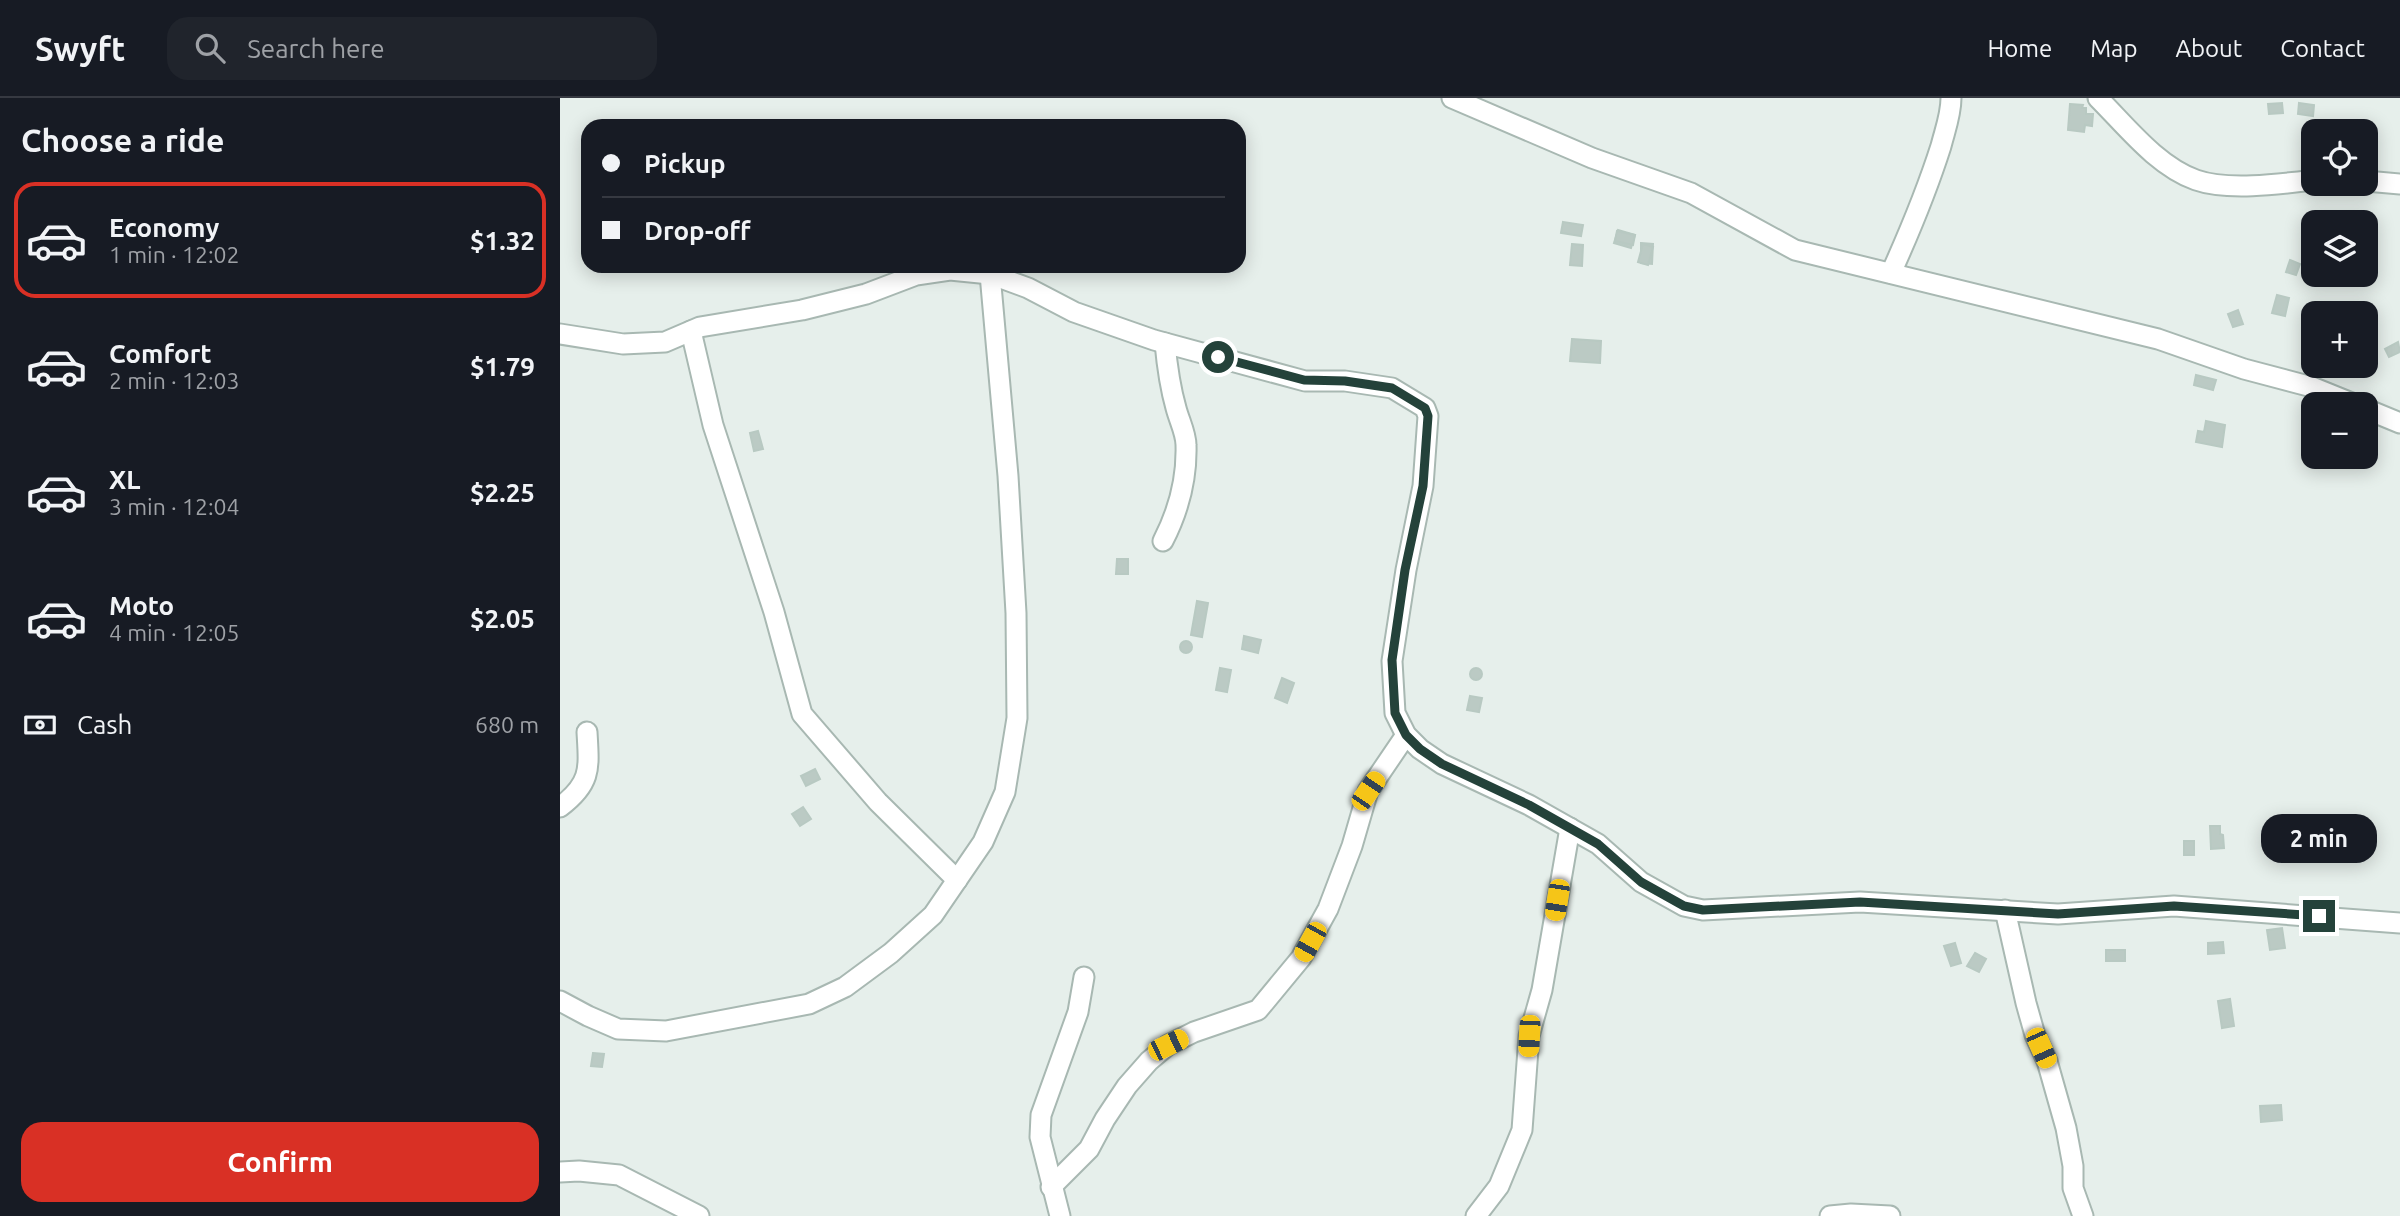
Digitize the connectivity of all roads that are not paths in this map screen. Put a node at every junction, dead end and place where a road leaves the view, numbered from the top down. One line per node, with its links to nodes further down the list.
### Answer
1 (1452, 98): 9 (street)
2 (1951, 98): 9 (street)
3 (2098, 98): 4 (street)
4 (2301, 181)
5 (2378, 182): 6 (street)
6 (2400, 184)
7 (930, 273): 11 (street)
8 (980, 273): 10 (street)
9 (1891, 273): 14 (street)
10 (990, 274): 13 (street); 22 (street)
11 (691, 331): 12 (street); 22 (street)
12 (560, 334)
13 (1165, 343): 17 (street); 19 (street)
14 (2324, 392)
15 (2378, 414): 16 (street)
16 (2400, 423)
17 (1163, 541)
18 (587, 732): 20 (street)
19 (1406, 735): 21 (street); 28 (street)
20 (560, 807)
21 (1570, 828): 23 (street); 31 (street)
22 (957, 880): 26 (street)
23 (2006, 910): 24 (street); 34 (street)
24 (2400, 923)
25 (1084, 978): 28 (street)
26 (560, 1001)
27 (560, 1172): 29 (street)
28 (1051, 1187): 30 (street)
29 (699, 1216)
30 (1060, 1216)
31 (1476, 1216)
32 (1830, 1216): 33 (street)
33 (1890, 1216)
34 (2083, 1216)

